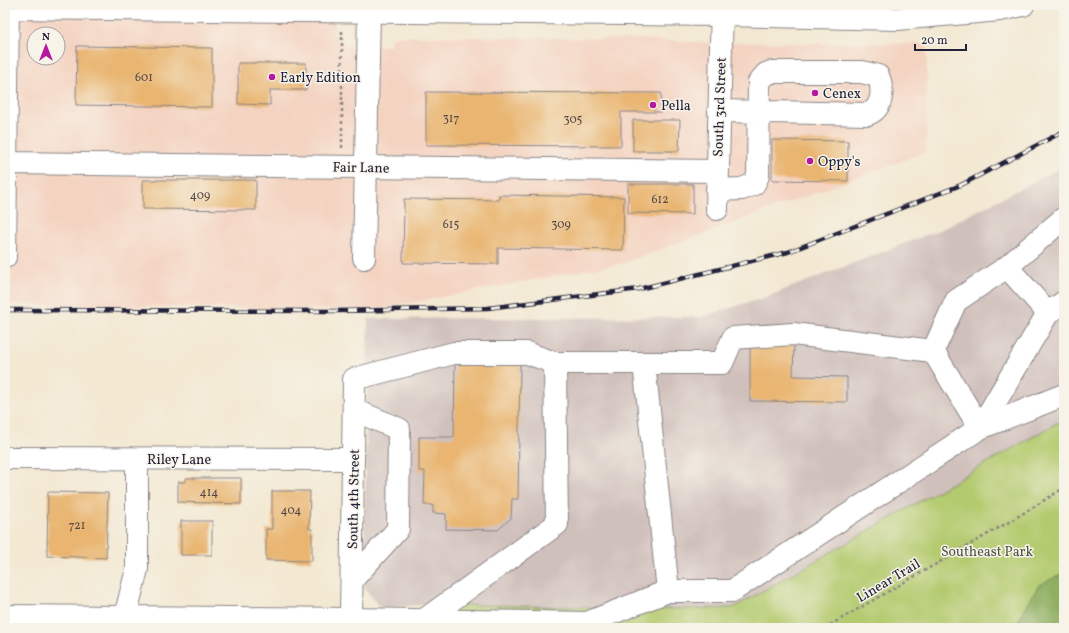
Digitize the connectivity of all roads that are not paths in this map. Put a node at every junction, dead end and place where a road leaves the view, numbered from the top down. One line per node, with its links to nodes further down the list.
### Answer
1 (1023, 5): 3 (main road)
2 (7, 7): 4 (main road); 7 (main road)
3 (722, 10): 4 (main road); 5 (main road, South 3rd Street)
4 (369, 12): 9 (main road)
5 (719, 111): 6 (main road); 10 (main road, South 3rd Street)
6 (758, 112): 6 (main road, Fair Lane); 10 (main road, Fair Lane)
7 (6, 118): 8 (main road)
8 (6, 163): 9 (main road, Fair Lane); 12 (main road)
9 (366, 168): 10 (main road, Fair Lane); 13 (main road)
10 (717, 190)
11 (1064, 218): 14 (main road)
12 (5, 257)
13 (364, 258)
14 (1007, 267): 15 (main road); 16 (main road)
15 (1056, 307): 21 (main road)
16 (933, 351): 18 (main road); 21 (main road)
17 (556, 363): 18 (main road); 20 (main road, South 4th Street); 30 (main road)
18 (644, 363): 26 (main road)
19 (1064, 395): 21 (main road)
20 (354, 410): 24 (main road, South 4th Street); 25 (main road)
21 (980, 428): 26 (main road)
22 (5, 458): 23 (main road, Riley Lane)
23 (137, 458): 24 (main road, Riley Lane); 28 (main road)
24 (353, 459): 25 (main road, South 4th Street)
25 (352, 580): 29 (main road, South 4th Street)
26 (668, 591): 30 (main road)
27 (5, 616): 28 (main road)
28 (125, 617): 31 (main road)
29 (351, 619): 30 (main road); 32 (main road)
30 (424, 620)
31 (179, 622): 32 (main road)
32 (242, 623)

